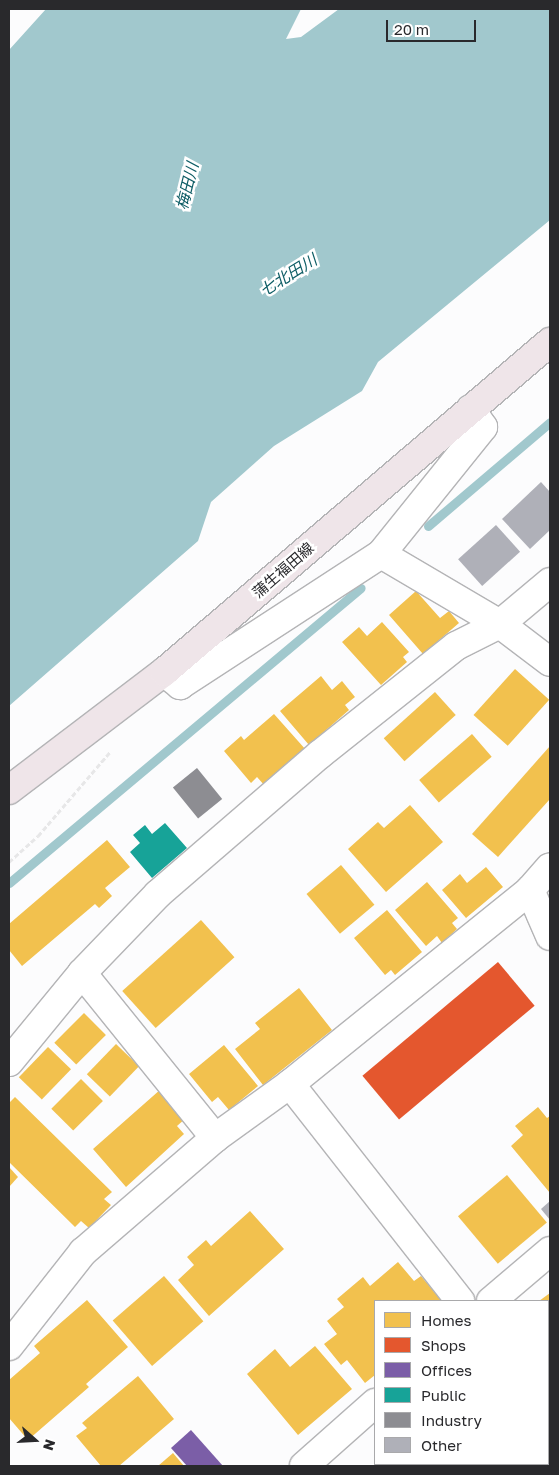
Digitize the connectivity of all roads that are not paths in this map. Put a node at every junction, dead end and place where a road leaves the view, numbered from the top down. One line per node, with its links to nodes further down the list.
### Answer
1 (550, 342): 2 (main road, 蒲生福田線)
2 (471, 409): 3 (street); 7 (main road, 蒲生福田線)
3 (381, 554): 5 (street); 7 (street)
4 (550, 582): 5 (street)
5 (500, 624): 6 (street); 12 (street)
6 (550, 662)
7 (164, 672): 8 (main road, 蒲生福田線)
8 (9, 790)
9 (550, 867): 10 (street)
10 (530, 890): 11 (street); 14 (street)
11 (550, 936)
12 (82, 974): 13 (street); 15 (street)
13 (9, 1062)
14 (290, 1084): 15 (street); 17 (street)
15 (215, 1138): 19 (street)
16 (550, 1251): 18 (street)
17 (459, 1300)
18 (493, 1300)
19 (9, 1346)
20 (374, 1404): 21 (street)
21 (304, 1466)

